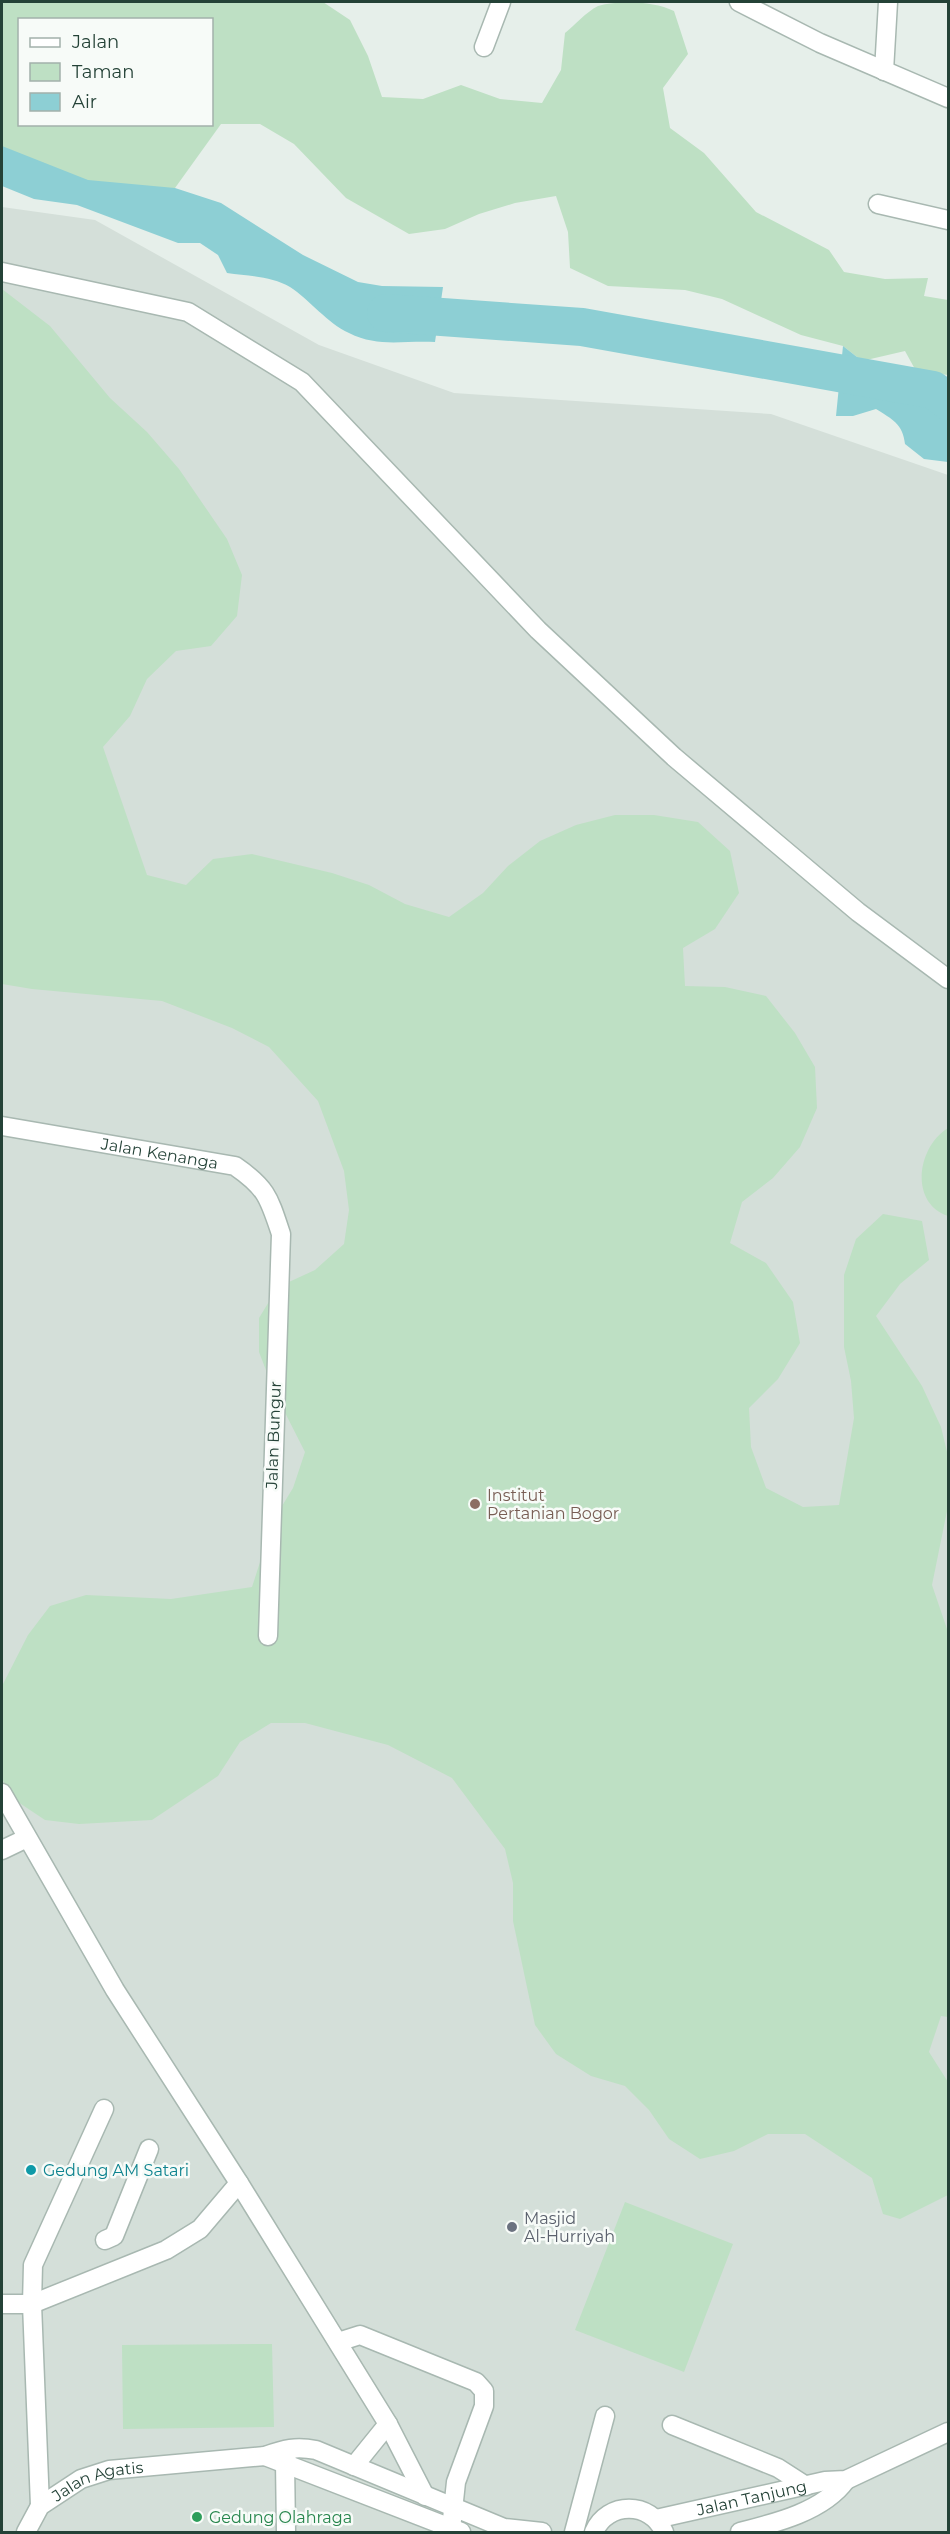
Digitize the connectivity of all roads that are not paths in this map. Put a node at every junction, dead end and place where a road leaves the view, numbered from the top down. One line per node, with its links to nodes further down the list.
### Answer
1 (501, 2): 4 (street)
2 (739, 2): 5 (street)
3 (888, 2): 5 (street)
4 (484, 47)
5 (884, 71): 6 (street)
6 (948, 98)
7 (878, 204): 8 (street)
8 (948, 220)
9 (2, 272): 10 (street)
10 (948, 979)
11 (2, 1126): 12 (street, Jalan Kenanga)
12 (281, 1234): 13 (street, Jalan Bungur)
13 (268, 1636)
14 (3, 1798): 15 (street)
15 (27, 1838): 16 (street); 19 (street)
16 (2, 1850)
17 (104, 2109): 22 (street)
18 (149, 2149): 20 (street)
19 (239, 2183): 22 (street); 23 (street)
20 (105, 2240)
21 (2, 2304): 22 (street)
22 (32, 2304): 33 (street)
23 (338, 2342): 25 (street); 34 (street)
24 (605, 2416): 41 (street)
25 (388, 2424): 29 (street); 32 (street)
26 (672, 2425): 31 (street)
27 (948, 2432): 30 (street, Jalan Tanjung)
28 (287, 2454): 29 (street); 33 (street, Jalan Agatis); 36 (street); 39 (street)
29 (354, 2466): 32 (street)
30 (846, 2480): 31 (street, Jalan Tanjung); 37 (street, Jalan Tanjung)
31 (806, 2486): 35 (street, Jalan Tanjung)
32 (425, 2496): 34 (street)
33 (40, 2506): 38 (street, Jalan Agatis)
34 (453, 2506): 36 (street); 40 (street)
35 (660, 2526): 42 (street)
36 (456, 2531)
37 (749, 2531)
38 (26, 2532)
39 (286, 2532)
40 (542, 2532)
41 (574, 2532)
42 (594, 2532)

